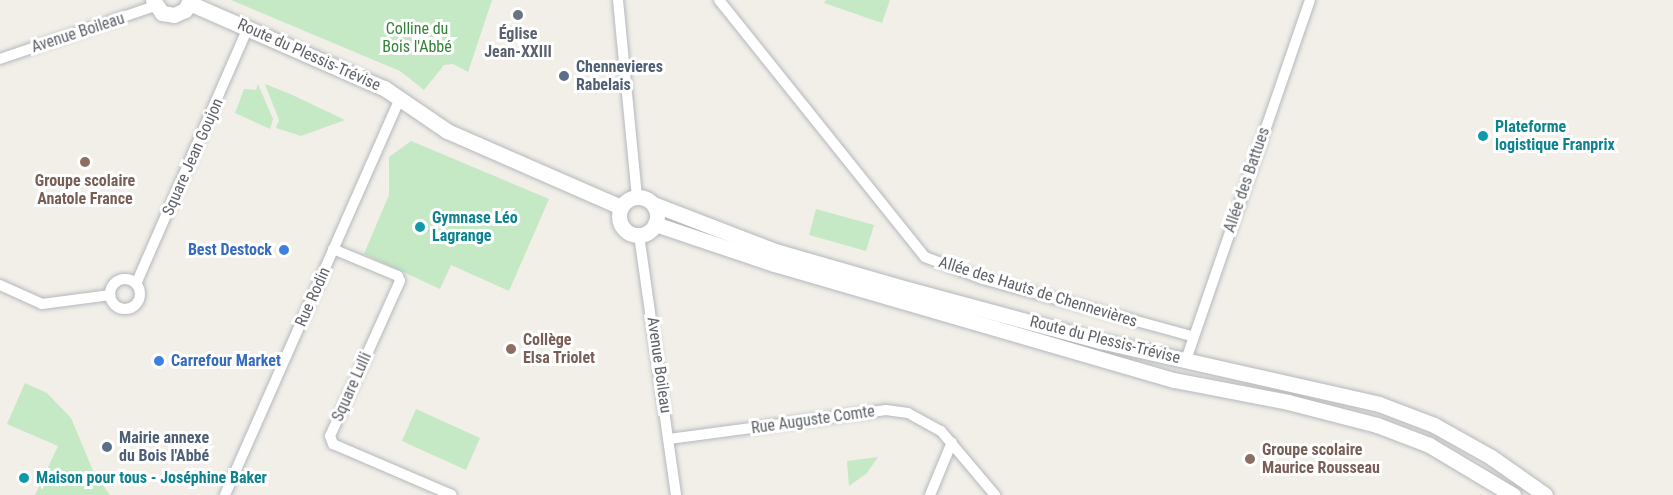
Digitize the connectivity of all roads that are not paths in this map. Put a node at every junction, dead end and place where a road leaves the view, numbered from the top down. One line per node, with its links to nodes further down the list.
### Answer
1 (618, 0): 9 (street)
2 (719, 0): 18 (street, Allée des Hauts de Chennevières)
3 (1310, 0): 18 (street, Allée des Battues)
4 (189, 2): 5 (main road); 6 (main road, Route du Plessis-Trévise)
5 (154, 3): 7 (street, Avenue Boileau)
6 (249, 28): 8 (main road, Route du Plessis-Trévise); 15 (street, Square Jean Goujon)
7 (0, 59)
8 (400, 99): 11 (main road, Route du Plessis-Trévise); 14 (street, Rue Rodin)
9 (637, 197): 10 (main road); 11 (main road)
10 (653, 204): 12 (main road); 19 (main road, Route du Plessis-Trévise)
11 (621, 207): 13 (main road)
12 (655, 224): 13 (main road); 20 (main road, Route du Plessis-Trévise)
13 (639, 235): 22 (street, Avenue Boileau)
14 (333, 249): 24 (street, Rue Rodin); 25 (street, Square Lulli)
15 (136, 284): 17 (street); 17 (street, Square Jean Goujon)
16 (0, 285): 17 (street)
17 (110, 295)
18 (1191, 336): 19 (street, Allée des Battues)
19 (1186, 360): 20 (street); 21 (street); 30 (main road, Route du Plessis-Trévise)
20 (1174, 380): 21 (main road, Route du Plessis-Trévise)
21 (1191, 383): 29 (main road, Route du Plessis-Trévise)
22 (669, 439): 23 (street, Rue Auguste Comte); 26 (street, Avenue Boileau)
23 (952, 442): 27 (street); 28 (street, Rue Auguste Comte)
24 (225, 495)
25 (452, 495)
26 (676, 495)
27 (930, 495)
28 (994, 495)
29 (1513, 495)
30 (1545, 495)

